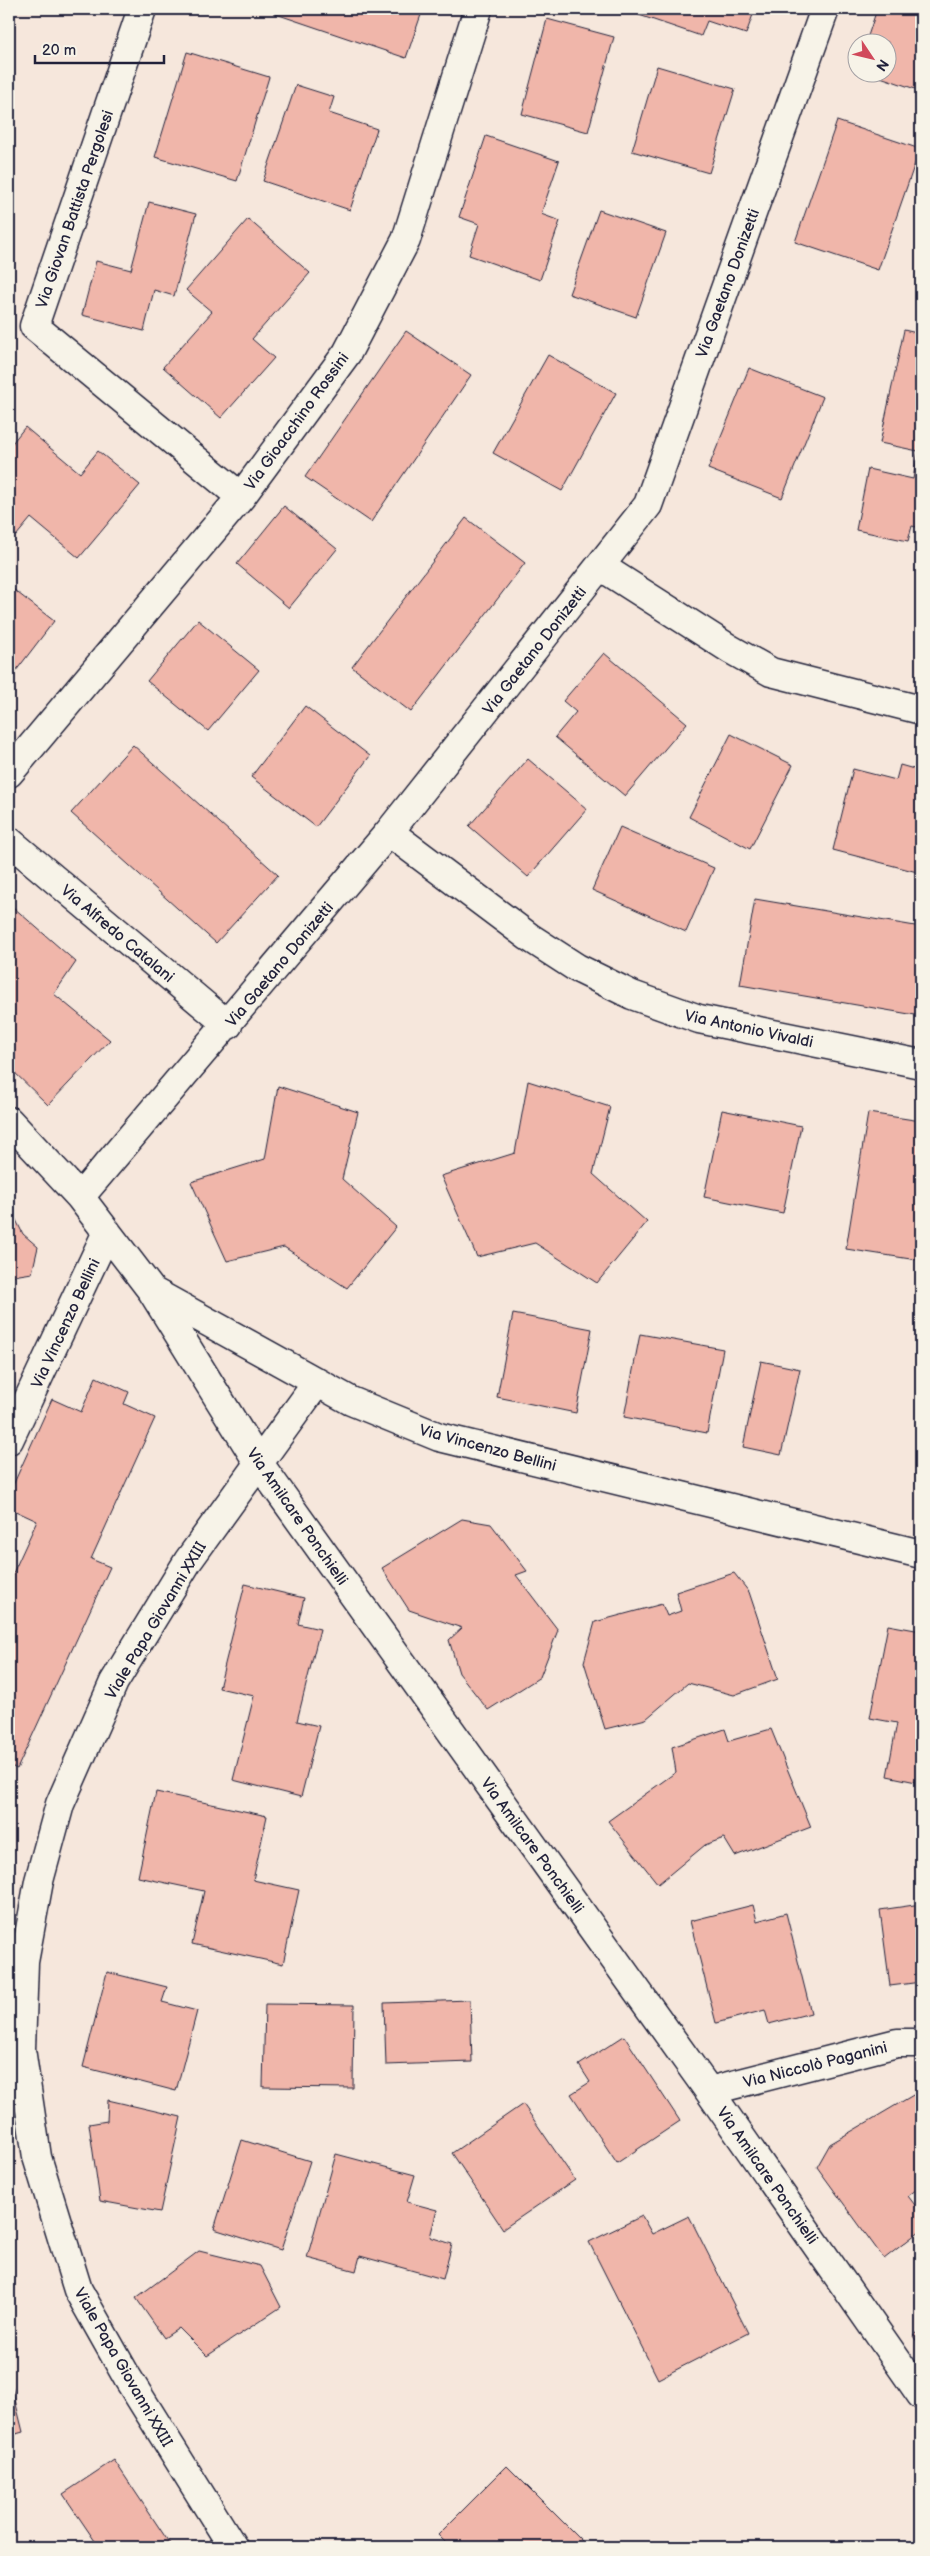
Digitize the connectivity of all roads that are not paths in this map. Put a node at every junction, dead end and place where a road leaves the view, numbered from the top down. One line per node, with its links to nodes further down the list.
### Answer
1 (142, 9): 4 (street, Via Giovan Battista Pergolesi)
2 (478, 9): 4 (street, Via Gioacchino Rossini)
3 (825, 9): 5 (street, Via Gaetano Donizetti)
4 (241, 497): 7 (street, Via Gioacchino Rossini)
5 (600, 566): 6 (street); 8 (street, Via Gaetano Donizetti)
6 (921, 710)
7 (9, 773)
8 (389, 832): 10 (street, Via Gaetano Donizetti); 11 (street, Via Antonio Vivaldi)
9 (9, 840): 10 (street, Via Alfredo Catalani)
10 (228, 1025): 13 (street, Via Gaetano Donizetti)
11 (921, 1064)
12 (9, 1121): 13 (street, Via Vincenzo Bellini)
13 (80, 1197): 14 (street, Via Vincenzo Bellini)
14 (107, 1232): 15 (street, Via Vincenzo Bellini); 17 (street, Via Vincenzo Bellini)
15 (152, 1292): 16 (street, Via Vincenzo Bellini); 18 (street, Via Amilcare Ponchielli)
16 (316, 1384): 18 (street, Viale Papa Giovanni XXIII); 19 (street, Via Vincenzo Bellini)
17 (9, 1440)
18 (258, 1462): 21 (street, Via Amilcare Ponchielli); 23 (street, Viale Papa Giovanni XXIII)
19 (921, 1554)
20 (921, 2044): 21 (street, Via Niccolò Paganini)
21 (709, 2091): 22 (street, Via Amilcare Ponchielli)
22 (921, 2395)
23 (232, 2547)

